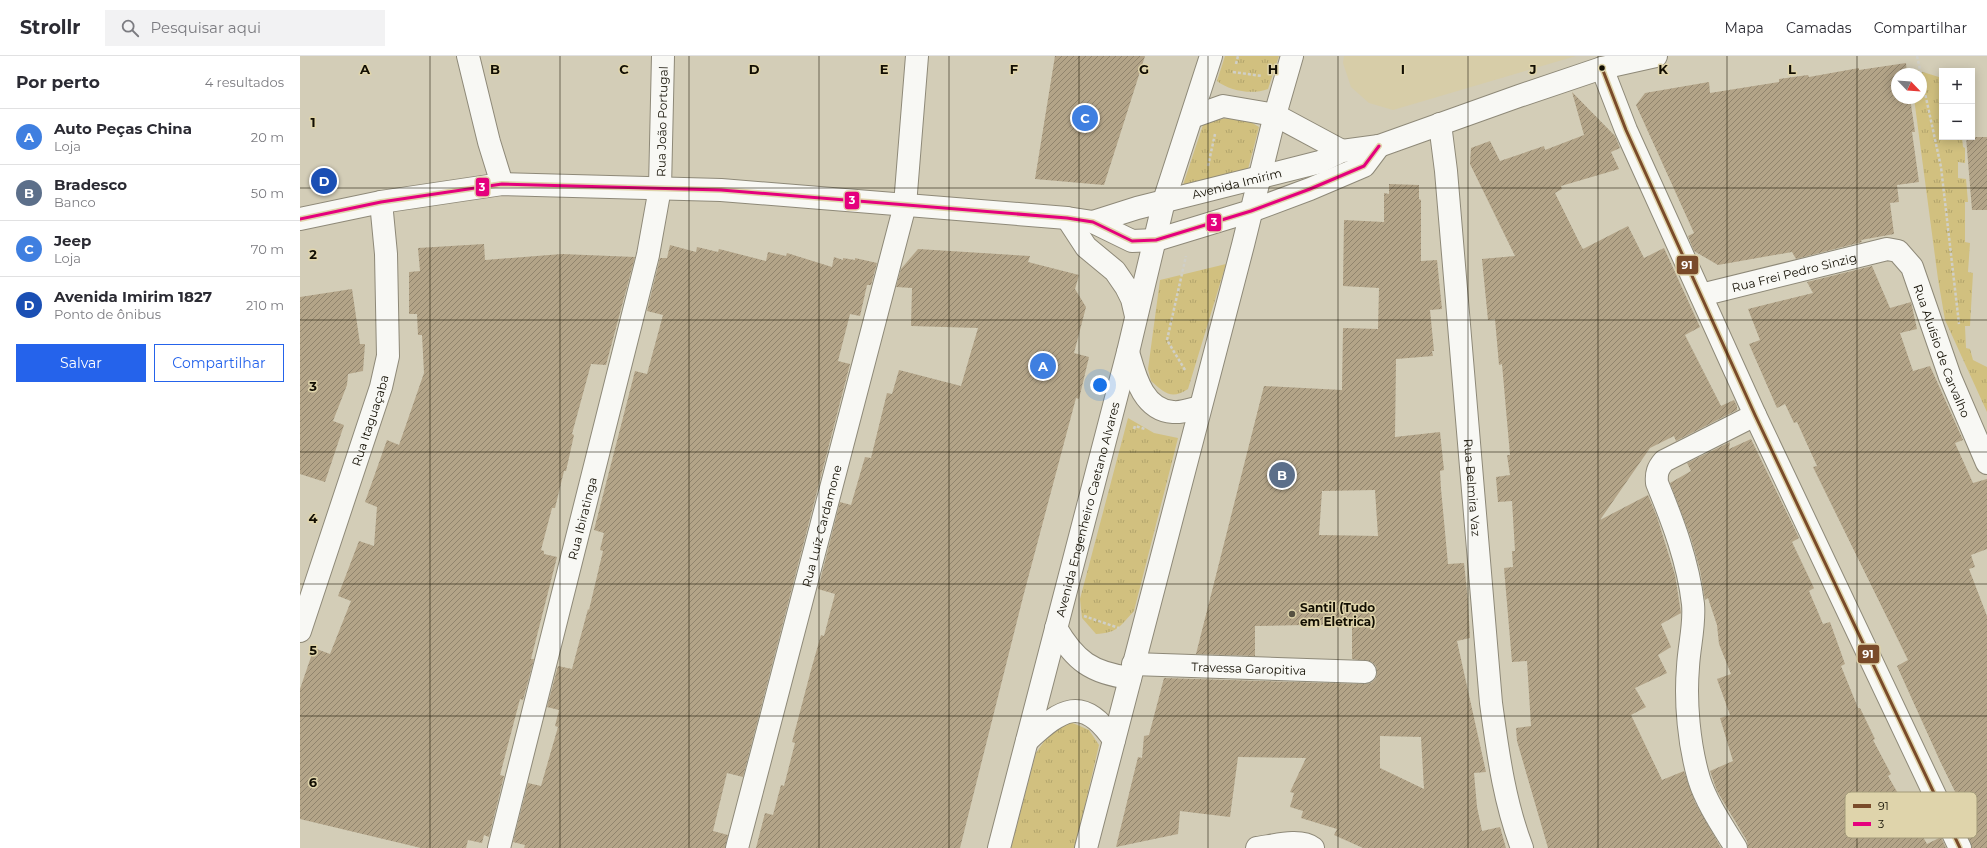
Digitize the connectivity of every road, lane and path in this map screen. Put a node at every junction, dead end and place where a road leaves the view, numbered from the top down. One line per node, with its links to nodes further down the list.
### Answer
1 (468, 56): 17 (street)
2 (663, 56): 18 (street, Rua João Portugal)
3 (917, 56): 21 (street, Rua Luíz Cardamone)
4 (1211, 56): 12 (street, Avenida Engenheiro Caetano Alvares)
5 (1292, 56): 10 (street)
6 (1656, 56): 8 (street, Avenida Imirim)
7 (1917, 56): 30 (path)
8 (1602, 68): 13 (street, Avenida Imirim); 28 (street)
9 (1233, 72): 10 (path)
10 (1285, 80): 11 (street)
11 (1275, 115): 12 (street); 15 (street); 16 (street)
12 (1192, 117): 19 (street, Avenida Engenheiro Caetano Alvares)
13 (1440, 124): 14 (street, Avenida Imirim); 49 (street, Rua Belmira Vaz)
14 (1379, 146): 15 (street, Avenida Imirim); 22 (street, Avenida Imirim)
15 (1342, 151): 16 (street, Avenida Imirim)
16 (1260, 179): 19 (street, Avenida Imirim); 22 (street)
17 (502, 184): 18 (street, Avenida Imirim); 20 (street, Avenida Imirim)
18 (660, 188): 21 (street, Avenida Imirim); 43 (street, Rua Ibiratinga)
19 (1164, 201): 25 (street, Avenida Imirim); 26 (street, Avenida Engenheiro Caetano Alvares)
20 (381, 202): 24 (street, Avenida Imirim); 36 (street, Rua Itaguaçaba)
21 (905, 205): 23 (street, Avenida Imirim); 44 (street, Rua Luíz Cardamone)
22 (1251, 212): 26 (street, Avenida Imirim); 32 (street)
23 (1067, 218): 25 (street, Avenida Imirim); 29 (street)
24 (300, 219)
25 (1093, 222): 26 (street, Avenida Imirim)
26 (1156, 240): 29 (street, Avenida Engenheiro Caetano Alvares)
27 (1887, 249): 28 (street, Rua Frei Pedro Sinzig); 34 (street, Rua Aluísio de Carvalho)
28 (1701, 294): 33 (street)
29 (1136, 317): 31 (street, Avenida Engenheiro Caetano Alvares)
30 (1959, 330)
31 (1128, 352): 32 (street); 35 (street, Avenida Engenheiro Caetano Alvares)
32 (1200, 407): 37 (street)
33 (1755, 415): 41 (street); 50 (street)
34 (1987, 463)
35 (1056, 628): 37 (street, Travessa Garopitiva); 40 (street, Avenida Engenheiro Caetano Alvares)
36 (300, 631)
37 (1132, 671): 38 (street, Travessa Garopitiva); 39 (street)
38 (1365, 672)
39 (1114, 740): 40 (street); 46 (street)
40 (1027, 741): 45 (street, Avenida Engenheiro Caetano Alvares)
41 (1933, 792)
42 (1955, 838): 51 (street)
43 (499, 848)
44 (738, 848)
45 (999, 848)
46 (1086, 848)
47 (1257, 848): 48 (street)
48 (1313, 848)
49 (1522, 848)
50 (1736, 848)
51 (1960, 848)

